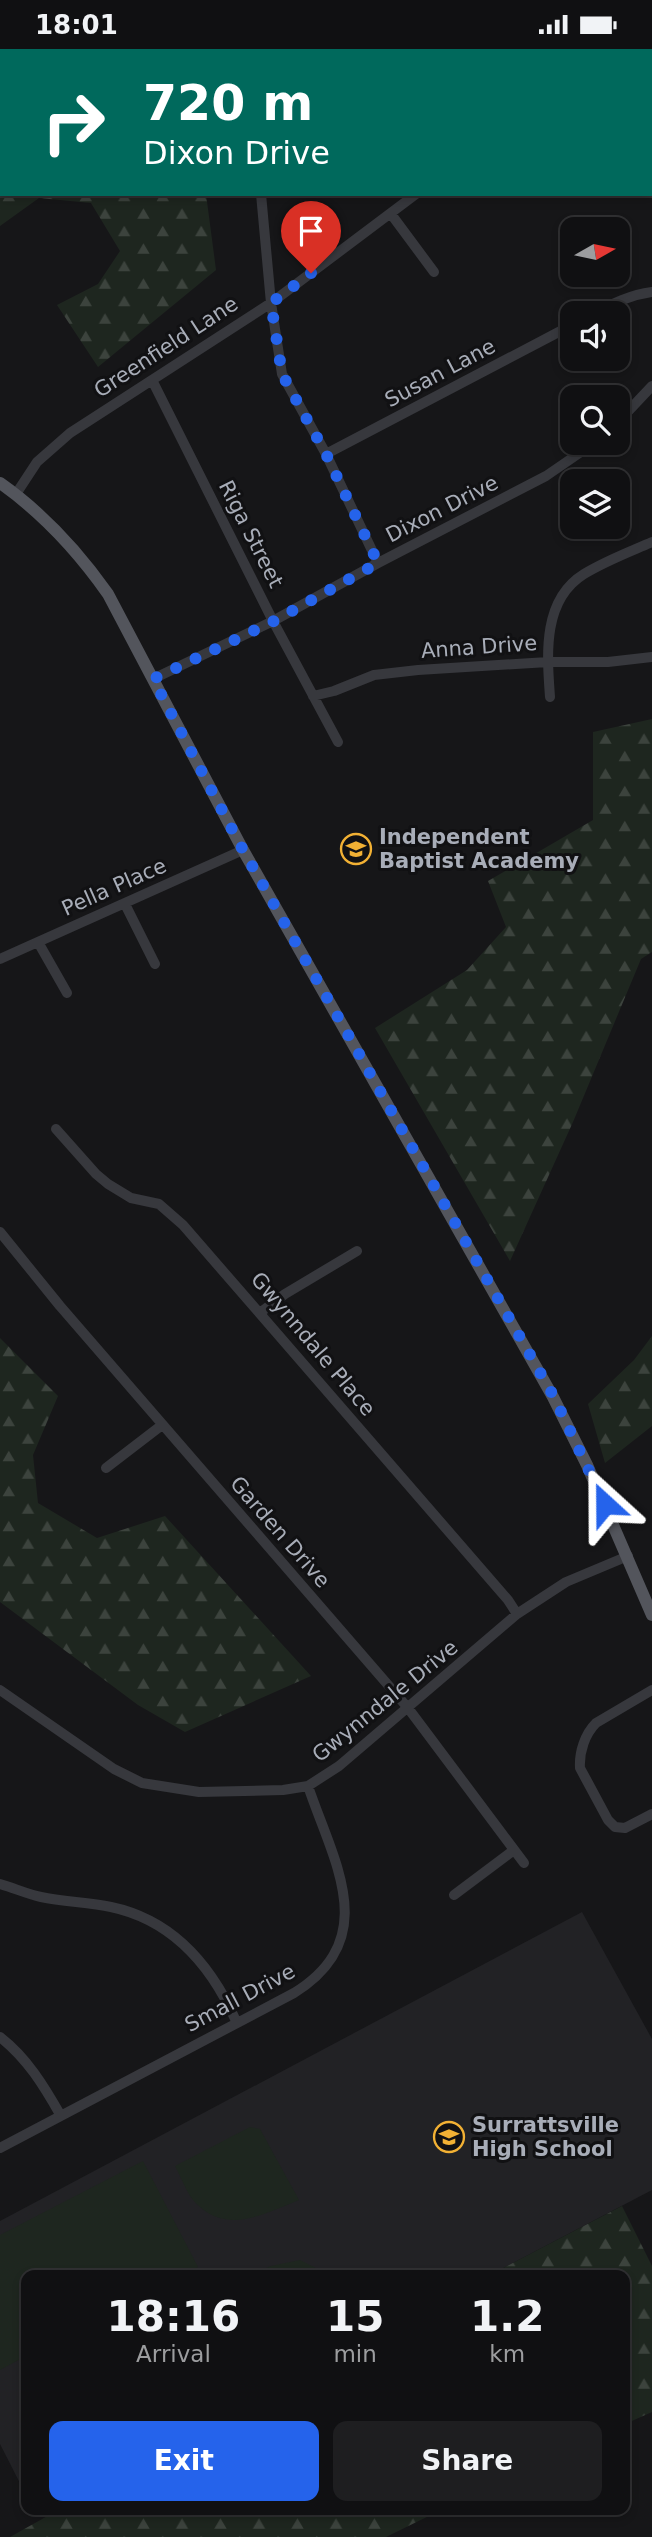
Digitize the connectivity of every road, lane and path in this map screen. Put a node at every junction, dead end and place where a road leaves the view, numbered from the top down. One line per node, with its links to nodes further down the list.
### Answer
1 (261, 196): 7 (street)
2 (414, 196): 3 (street, Greenfield Lane)
3 (391, 214): 4 (street); 7 (street, Greenfield Lane)
4 (434, 272)
5 (652, 292): 6 (street)
6 (618, 301)
7 (271, 303): 9 (street, Greenfield Lane); 12 (street)
8 (560, 331): 12 (street, Susan Lane)
9 (152, 380): 15 (street, Greenfield Lane); 18 (street, Riga Street)
10 (652, 386): 11 (street)
11 (630, 409)
12 (326, 454): 17 (street)
13 (577, 455): 17 (street, Dixon Drive)
14 (0, 483): 15 (main road)
15 (16, 494): 21 (main road)
16 (652, 542): 20 (street)
17 (378, 563): 18 (street, Dixon Drive)
18 (274, 621): 21 (street, Dixon Drive); 22 (street, Riga Street)
19 (652, 657): 20 (street, Anna Drive)
20 (548, 662): 22 (street, Anna Drive); 23 (street)
21 (153, 679): 25 (main road)
22 (313, 696): 24 (street, Riga Street)
23 (550, 697)
24 (338, 742)
25 (243, 850): 26 (street, Pella Place); 37 (main road)
26 (125, 904): 27 (street, Pella Place); 29 (street)
27 (38, 942): 28 (street, Pella Place); 30 (street)
28 (0, 958)
29 (155, 964)
30 (67, 993)
31 (56, 1129): 34 (street, Gwynndale Place)
32 (0, 1232): 35 (street, Garden Drive)
33 (357, 1251): 34 (street)
34 (261, 1312): 38 (street, Gwynndale Place)
35 (162, 1426): 36 (street); 42 (street, Garden Drive)
36 (106, 1468)
37 (628, 1556): 38 (street, Gwynndale Drive); 39 (main road)
38 (517, 1614): 42 (street, Gwynndale Drive)
39 (652, 1615)
40 (0, 1690): 43 (street, Gwynndale Drive)
41 (652, 1691): 44 (street)
42 (408, 1708): 43 (street, Gwynndale Drive); 45 (street, Garden Drive)
43 (308, 1786): 49 (street, Small Drive)
44 (652, 1814)
45 (514, 1850): 46 (street, Garden Drive); 48 (street)
46 (524, 1863)
47 (0, 1884): 49 (street)
48 (454, 1895)
49 (236, 2021): 51 (street, Small Drive)
50 (0, 2037): 51 (street)
51 (61, 2116): 52 (street, Small Drive)
52 (0, 2148)

